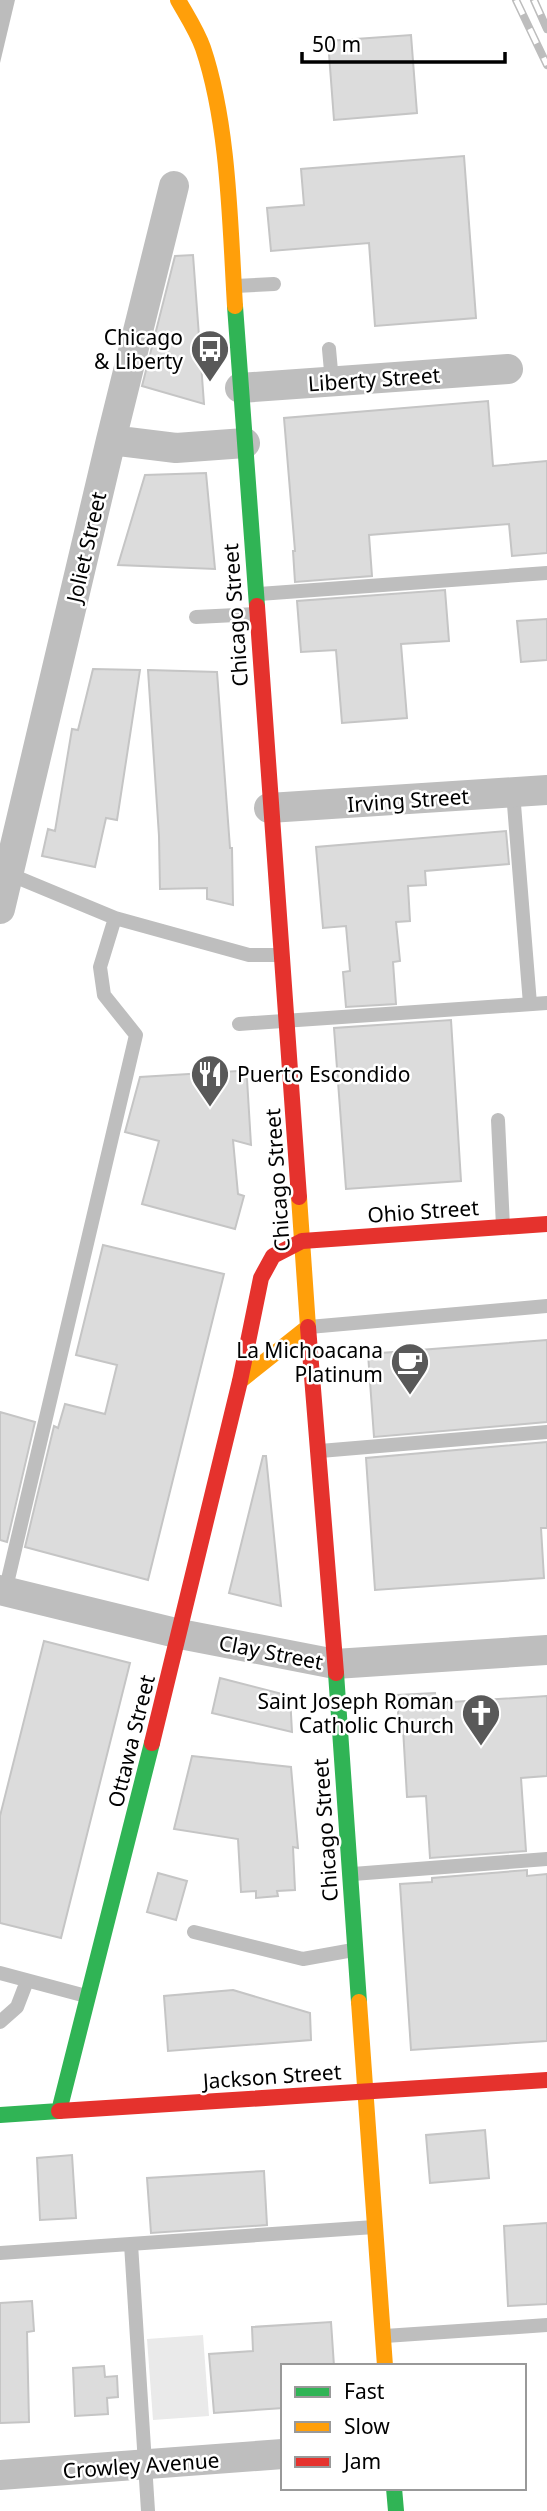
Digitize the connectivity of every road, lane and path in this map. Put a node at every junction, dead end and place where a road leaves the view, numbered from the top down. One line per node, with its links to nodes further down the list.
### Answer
1 (178, 0): 3 (main road, Chicago Street)
2 (203, 8): 3 (main road)
3 (193, 25): 6 (main road, Chicago Street)
4 (174, 186): 11 (street, Joliet Street)
5 (274, 284): 6 (lane)
6 (234, 286): 10 (main road, Chicago Street)
7 (329, 349): 9 (lane)
8 (508, 369): 9 (street, Liberty Street)
9 (332, 382): 10 (street, Liberty Street)
10 (240, 388): 12 (main road, Chicago Street)
11 (111, 440): 12 (street); 20 (street, Joliet Street)
12 (244, 443): 14 (main road, Chicago Street)
13 (547, 573): 14 (lane)
14 (254, 595): 15 (main road, Chicago Street)
15 (256, 614): 16 (lane); 19 (main road, Chicago Street)
16 (196, 617)
17 (547, 790): 18 (street, Irving Street)
18 (513, 792): 19 (street, Irving Street); 25 (lane)
19 (270, 808): 23 (main road, Chicago Street)
20 (9, 874): 21 (street, Joliet Street); 22 (lane)
21 (0, 909)
22 (115, 918): 23 (lane); 37 (lane)
23 (283, 954): 26 (main road, Chicago Street)
24 (547, 1003): 25 (lane)
25 (530, 1004): 26 (lane)
26 (287, 1022): 27 (lane); 31 (main road, Chicago Street)
27 (239, 1024)
28 (498, 1120): 30 (lane)
29 (547, 1224): 30 (main road, Ohio Street)
30 (503, 1227): 31 (main road, Ohio Street)
31 (302, 1241): 33 (main road, Chicago Street); 34 (main road, Ottawa Street)
32 (547, 1306): 33 (lane)
33 (308, 1327): 34 (main road); 36 (main road, Chicago Street)
34 (240, 1381): 38 (main road, Ottawa Street)
35 (547, 1432): 36 (lane)
36 (319, 1451): 40 (main road, Chicago Street)
37 (3, 1591): 38 (street, Clay Street)
38 (180, 1634): 40 (street, Clay Street); 47 (main road, Ottawa Street)
39 (547, 1650): 40 (street, Clay Street)
40 (335, 1664): 42 (main road, Chicago Street)
41 (547, 1860): 42 (lane)
42 (349, 1874): 44 (main road, Chicago Street)
43 (194, 1932): 44 (lane)
44 (355, 1950): 50 (main road, Chicago Street)
45 (0, 1973): 46 (lane)
46 (27, 1981): 47 (lane); 48 (lane)
47 (87, 1996): 51 (main road, Ottawa Street)
48 (0, 2022)
49 (547, 2080): 50 (main road, Jackson Street)
50 (364, 2091): 51 (main road, Jackson Street); 53 (main road, Chicago Street)
51 (60, 2111): 52 (main road, Jackson Street)
52 (0, 2115)
53 (375, 2226): 54 (lane); 57 (main road, Chicago Street)
54 (131, 2244): 55 (lane); 60 (lane)
55 (0, 2253)
56 (547, 2325): 57 (lane)
57 (383, 2336): 58 (main road, Chicago Street)
58 (385, 2364)
59 (281, 2454): 60 (street, Crowley Avenue)
60 (144, 2464): 61 (street, Crowley Avenue); 63 (lane)
61 (0, 2475)
62 (394, 2490): 64 (main road)
63 (148, 2511)
64 (396, 2511)

